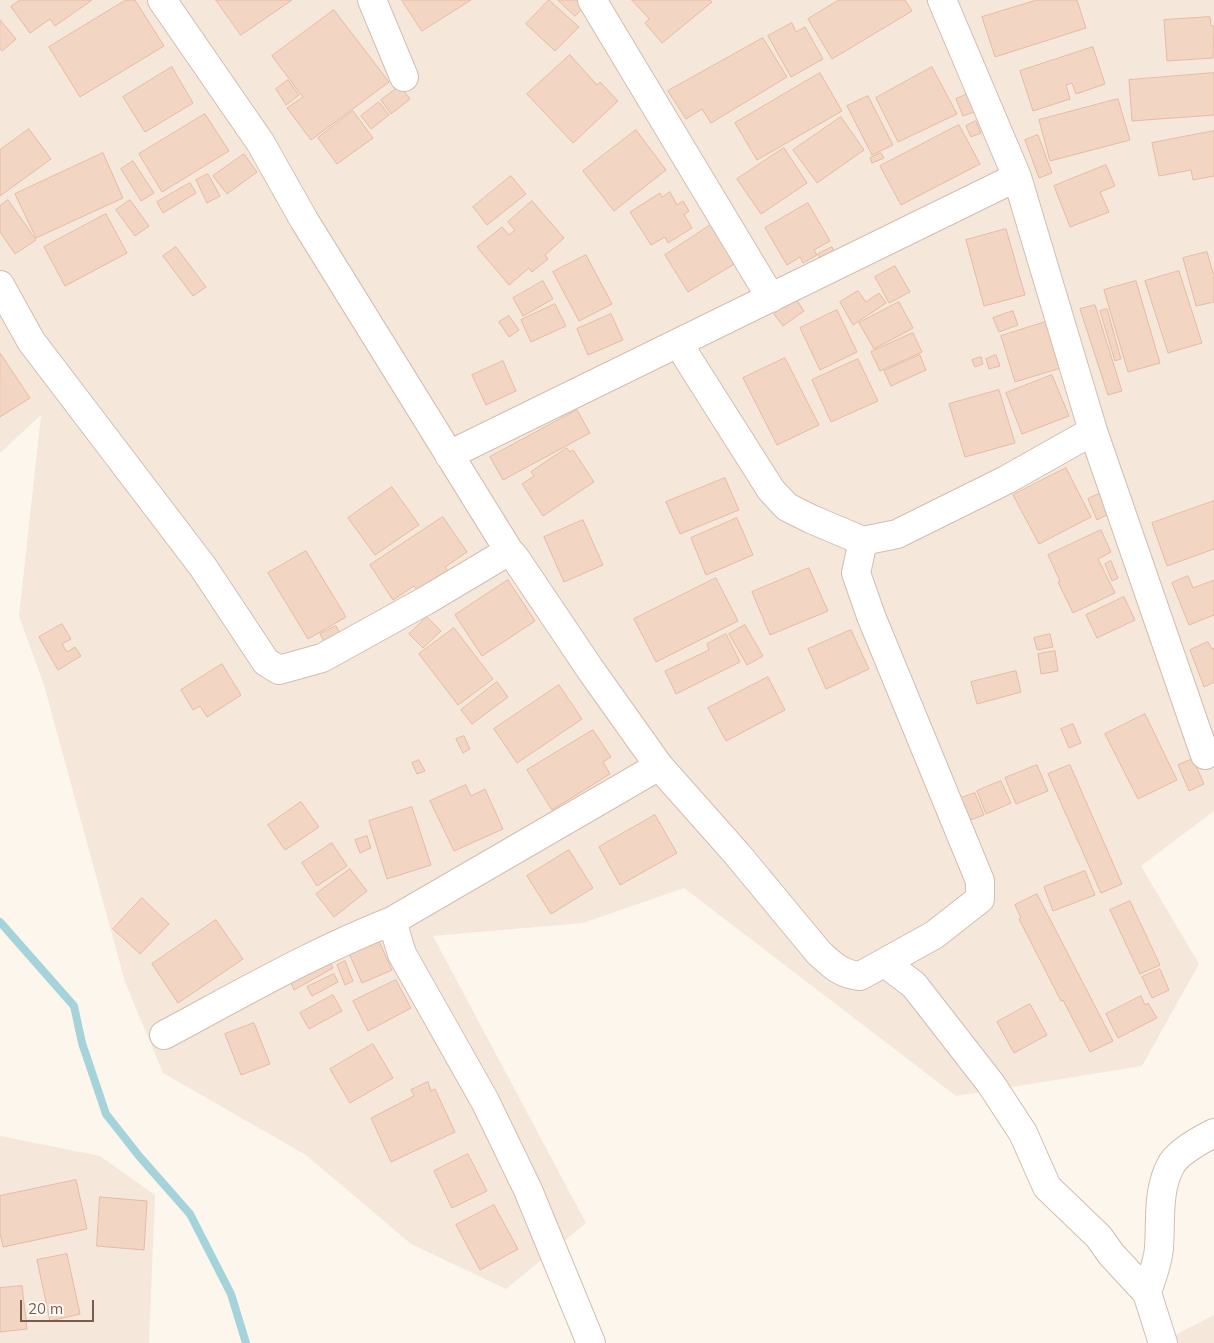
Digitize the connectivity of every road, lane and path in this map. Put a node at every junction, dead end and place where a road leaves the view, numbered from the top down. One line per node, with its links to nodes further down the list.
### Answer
1 (162, 0): 11 (street)
2 (372, 0): 5 (street)
3 (592, 0): 8 (street)
4 (942, 0): 6 (street)
5 (404, 77)
6 (1017, 177): 8 (street); 10 (street)
7 (0, 285): 13 (street)
8 (771, 298): 9 (street)
9 (678, 343): 11 (street); 12 (street)
10 (1093, 431): 12 (street); 14 (street)
11 (450, 455): 13 (street)
12 (863, 541): 17 (street)
13 (509, 552): 15 (street)
14 (1205, 755)
15 (659, 766): 16 (street); 17 (street)
16 (392, 920): 18 (street); 21 (street)
17 (885, 963): 20 (street)
18 (164, 1035)
19 (1214, 1133): 20 (street)
20 (1147, 1293): 22 (street)
21 (591, 1343)
22 (1163, 1343)

